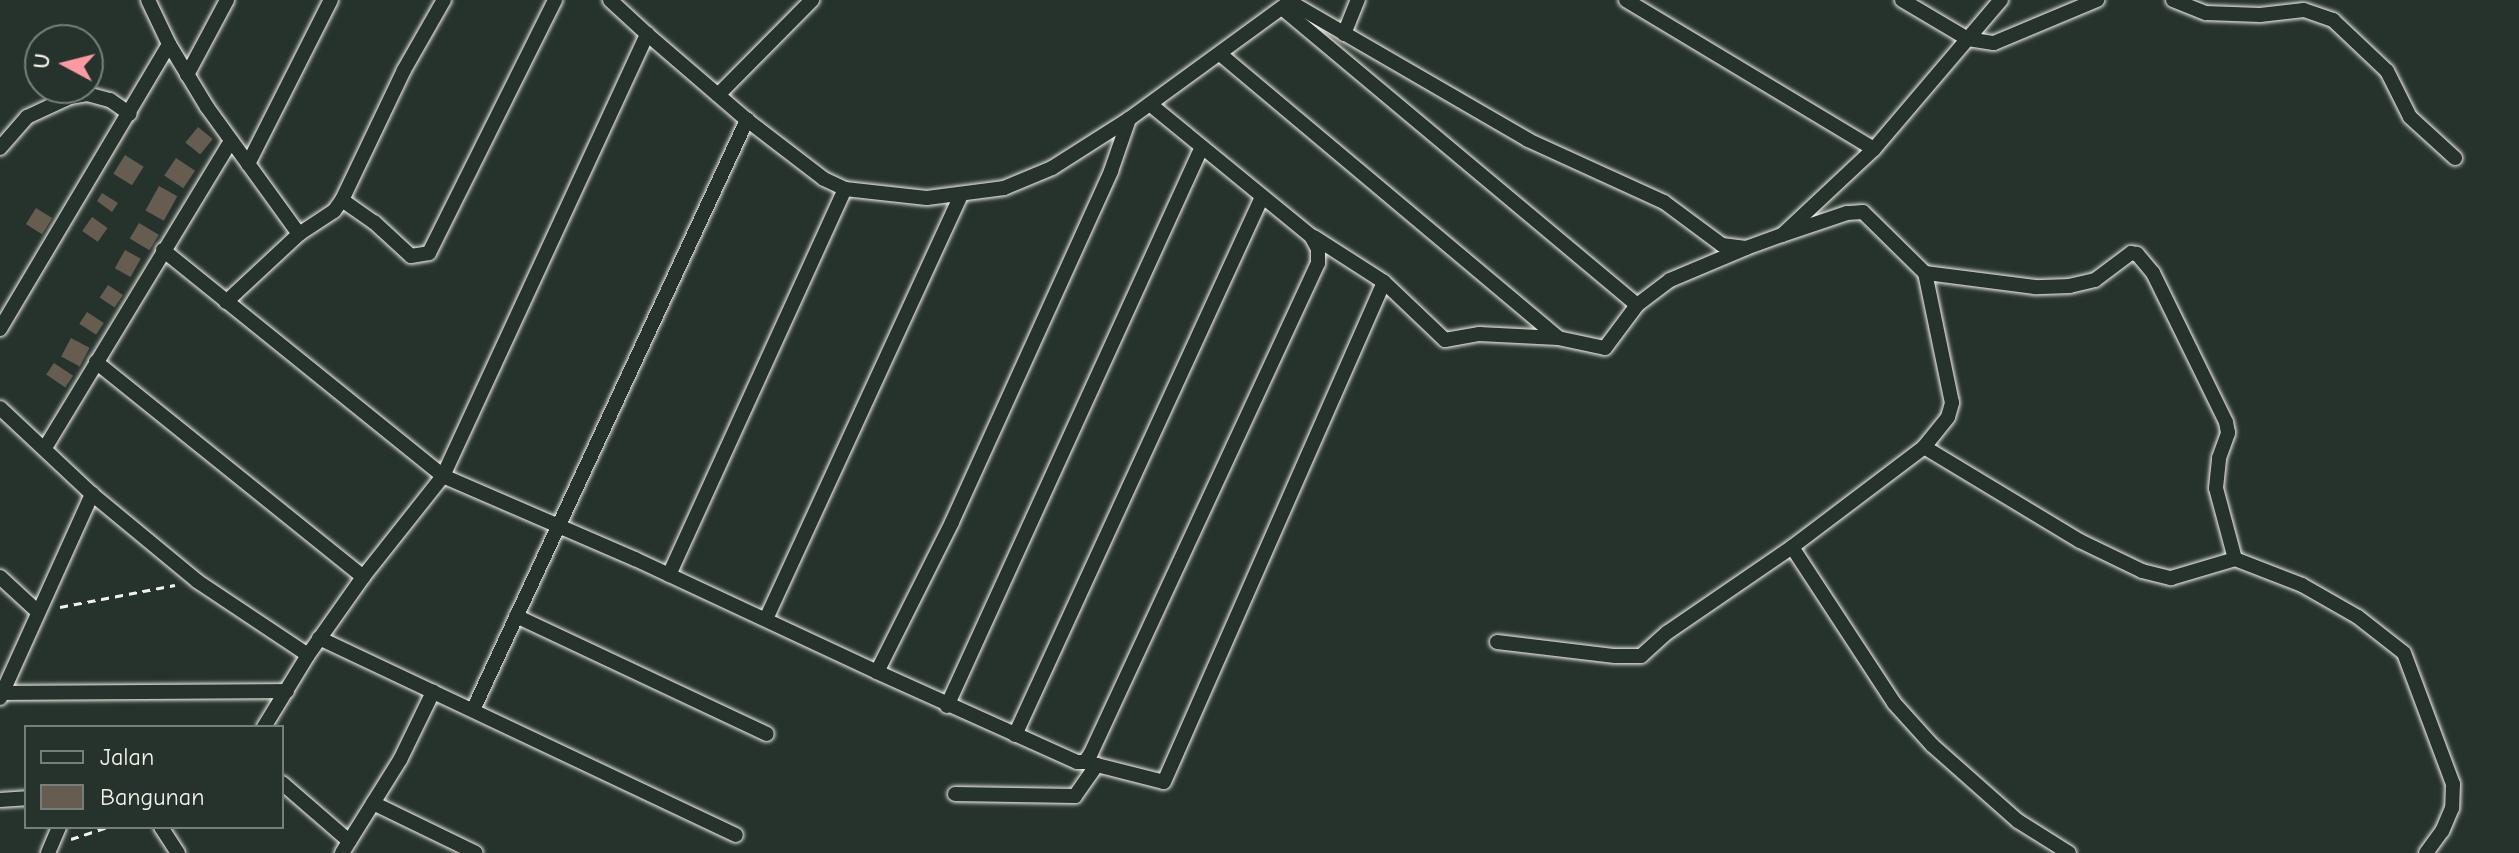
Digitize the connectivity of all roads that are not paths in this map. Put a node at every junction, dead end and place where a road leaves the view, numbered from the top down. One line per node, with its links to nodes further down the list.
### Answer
1 (148, 0): 18 (street)
2 (227, 0): 20 (street)
3 (331, 0): 31 (street)
4 (444, 0): 35 (street)
5 (555, 0): 35 (street)
6 (610, 0): 15 (street)
7 (812, 0): 21 (street)
8 (1358, 0): 16 (street)
9 (1626, 0): 29 (street)
10 (1902, 0): 17 (street)
11 (2001, 0): 17 (street)
12 (2097, 0): 17 (street)
13 (2173, 0): 30 (street)
14 (1289, 4): 16 (street); 19 (street); 44 (street)
15 (647, 34): 21 (street); 51 (street)
16 (1344, 34): 39 (street)
17 (1968, 39): 29 (street)
18 (169, 44): 20 (street); 23 (street)
19 (1220, 54): 22 (street); 46 (street)
20 (187, 75): 26 (street)
21 (718, 95): 25 (street)
22 (1150, 104): 24 (street); 28 (street)
23 (130, 114): 27 (street); 45 (street)
24 (1129, 119): 33 (street); 65 (street)
25 (747, 120): 32 (street); 53 (street)
26 (231, 141): 31 (street); 40 (street)
27 (0, 148)
28 (1201, 149): 34 (street); 69 (street)
29 (1874, 149): 37 (street)
30 (2455, 158)
31 (248, 164): 36 (street)
32 (845, 189): 33 (street); 56 (street)
33 (961, 195): 61 (street)
34 (1262, 197): 38 (street); 73 (street)
35 (342, 200): 36 (street)
36 (299, 234): 43 (street)
37 (1782, 235): 39 (street); 41 (street)
38 (1311, 236): 42 (street); 74 (street)
39 (1746, 248): 44 (street)
40 (163, 250): 43 (street); 47 (street)
41 (1925, 273): 49 (street); 55 (street)
42 (1384, 282): 46 (street); 74 (street)
43 (226, 302): 51 (street)
44 (1637, 305): 46 (street)
45 (0, 329)
46 (1558, 338)
47 (96, 362): 50 (street); 58 (street)
48 (0, 408): 50 (street)
49 (1924, 447): 54 (street); 55 (street)
50 (45, 448): 52 (street)
51 (443, 476): 53 (street); 58 (street)
52 (92, 494): 59 (street); 64 (street)
53 (558, 526): 56 (street); 60 (street)
54 (1792, 547): 63 (street); 87 (street)
55 (2235, 559): 88 (street)
56 (669, 575): 61 (street)
57 (0, 577): 59 (street)
58 (363, 577): 62 (street)
59 (37, 611): 68 (street)
60 (516, 616): 70 (street); 72 (street)
61 (766, 619): 65 (street)
62 (319, 638): 64 (street); 67 (street)
63 (1497, 642)
64 (308, 655): 66 (street)
65 (877, 672): 69 (street)
66 (287, 691): 68 (street); 71 (street)
67 (433, 692): 70 (street); 79 (street)
68 (1, 696)
69 (947, 706): 73 (street)
70 (473, 710): 82 (street)
71 (265, 725)
72 (767, 734)
73 (1015, 735): 74 (street)
74 (1091, 764): 76 (street)
75 (284, 785): 83 (street)
76 (955, 794)
77 (24, 798): 78 (street)
78 (0, 800)
79 (373, 803): 83 (street); 86 (street)
80 (59, 829): 84 (street)
81 (162, 829): 85 (street)
82 (736, 835)
83 (346, 847)
84 (55, 850)
85 (178, 853)
86 (476, 853)
87 (2069, 853)
88 (2426, 853)

